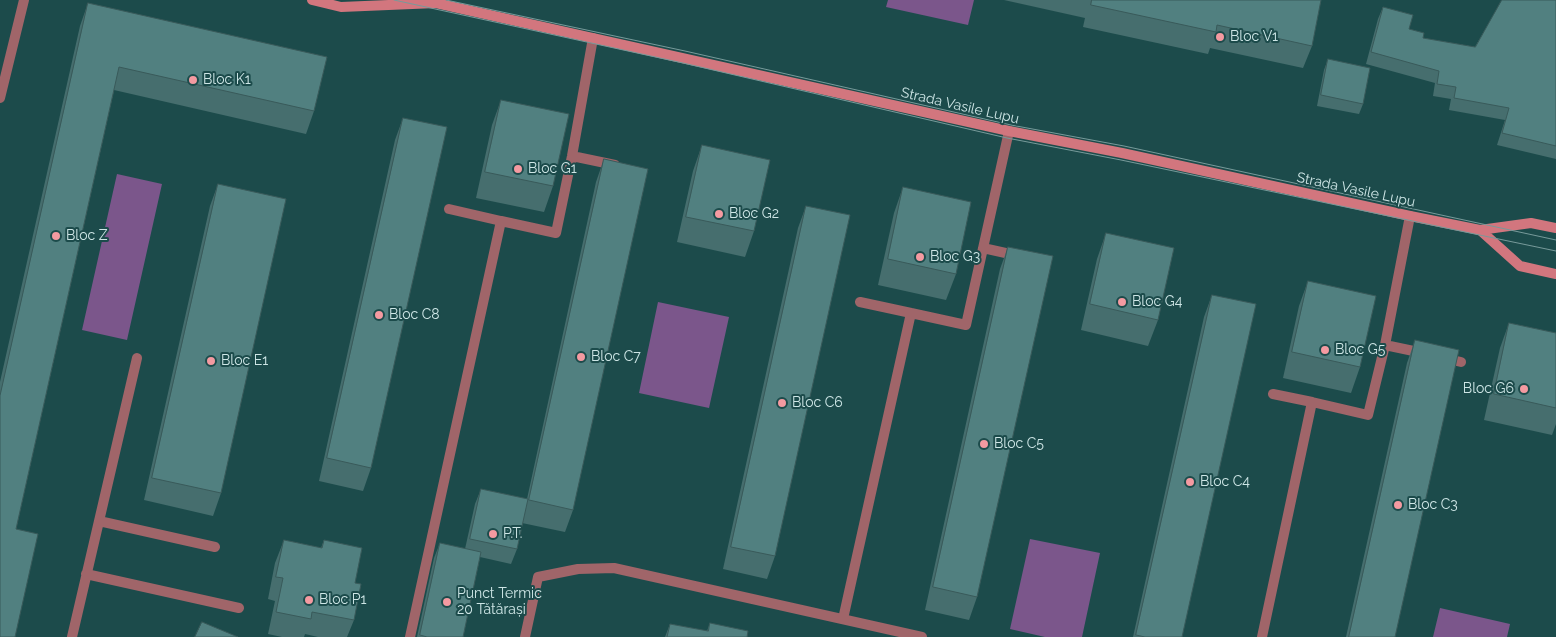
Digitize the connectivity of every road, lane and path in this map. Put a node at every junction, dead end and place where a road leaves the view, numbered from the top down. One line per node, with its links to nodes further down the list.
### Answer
1 (24, 0): 5 (street)
2 (312, 0): 3 (main road, Strada Vasile Lupu)
3 (433, 1): 4 (main road, Strada Vasile Lupu)
4 (593, 38): 7 (main road, Strada Vasile Lupu); 8 (street)
5 (1, 86): 6 (street)
6 (0, 98)
7 (1009, 131): 11 (main road, Strada Vasile Lupu); 15 (street)
8 (572, 156): 9 (street); 12 (street)
9 (628, 168)
10 (449, 209): 12 (street)
11 (1410, 216): 14 (main road, Strada Vasile Lupu); 20 (street)
12 (501, 221): 31 (street)
13 (1556, 228): 14 (main road, Strada Vasile Lupu)
14 (1480, 230): 17 (main road)
15 (983, 248): 16 (street); 19 (street)
16 (1033, 259)
17 (1556, 274)
18 (860, 302): 19 (street)
19 (911, 313): 29 (street)
20 (1384, 345): 22 (street); 24 (street)
21 (137, 358): 25 (street)
22 (1461, 362)
23 (1274, 394): 24 (street)
24 (1312, 402): 34 (street)
25 (99, 521): 26 (street); 27 (street)
26 (215, 547)
27 (86, 574): 28 (street); 30 (street)
28 (239, 608)
29 (843, 619): 32 (street); 33 (street)
30 (72, 637)
31 (410, 637)
32 (526, 637)
33 (922, 637)
34 (1262, 637)

